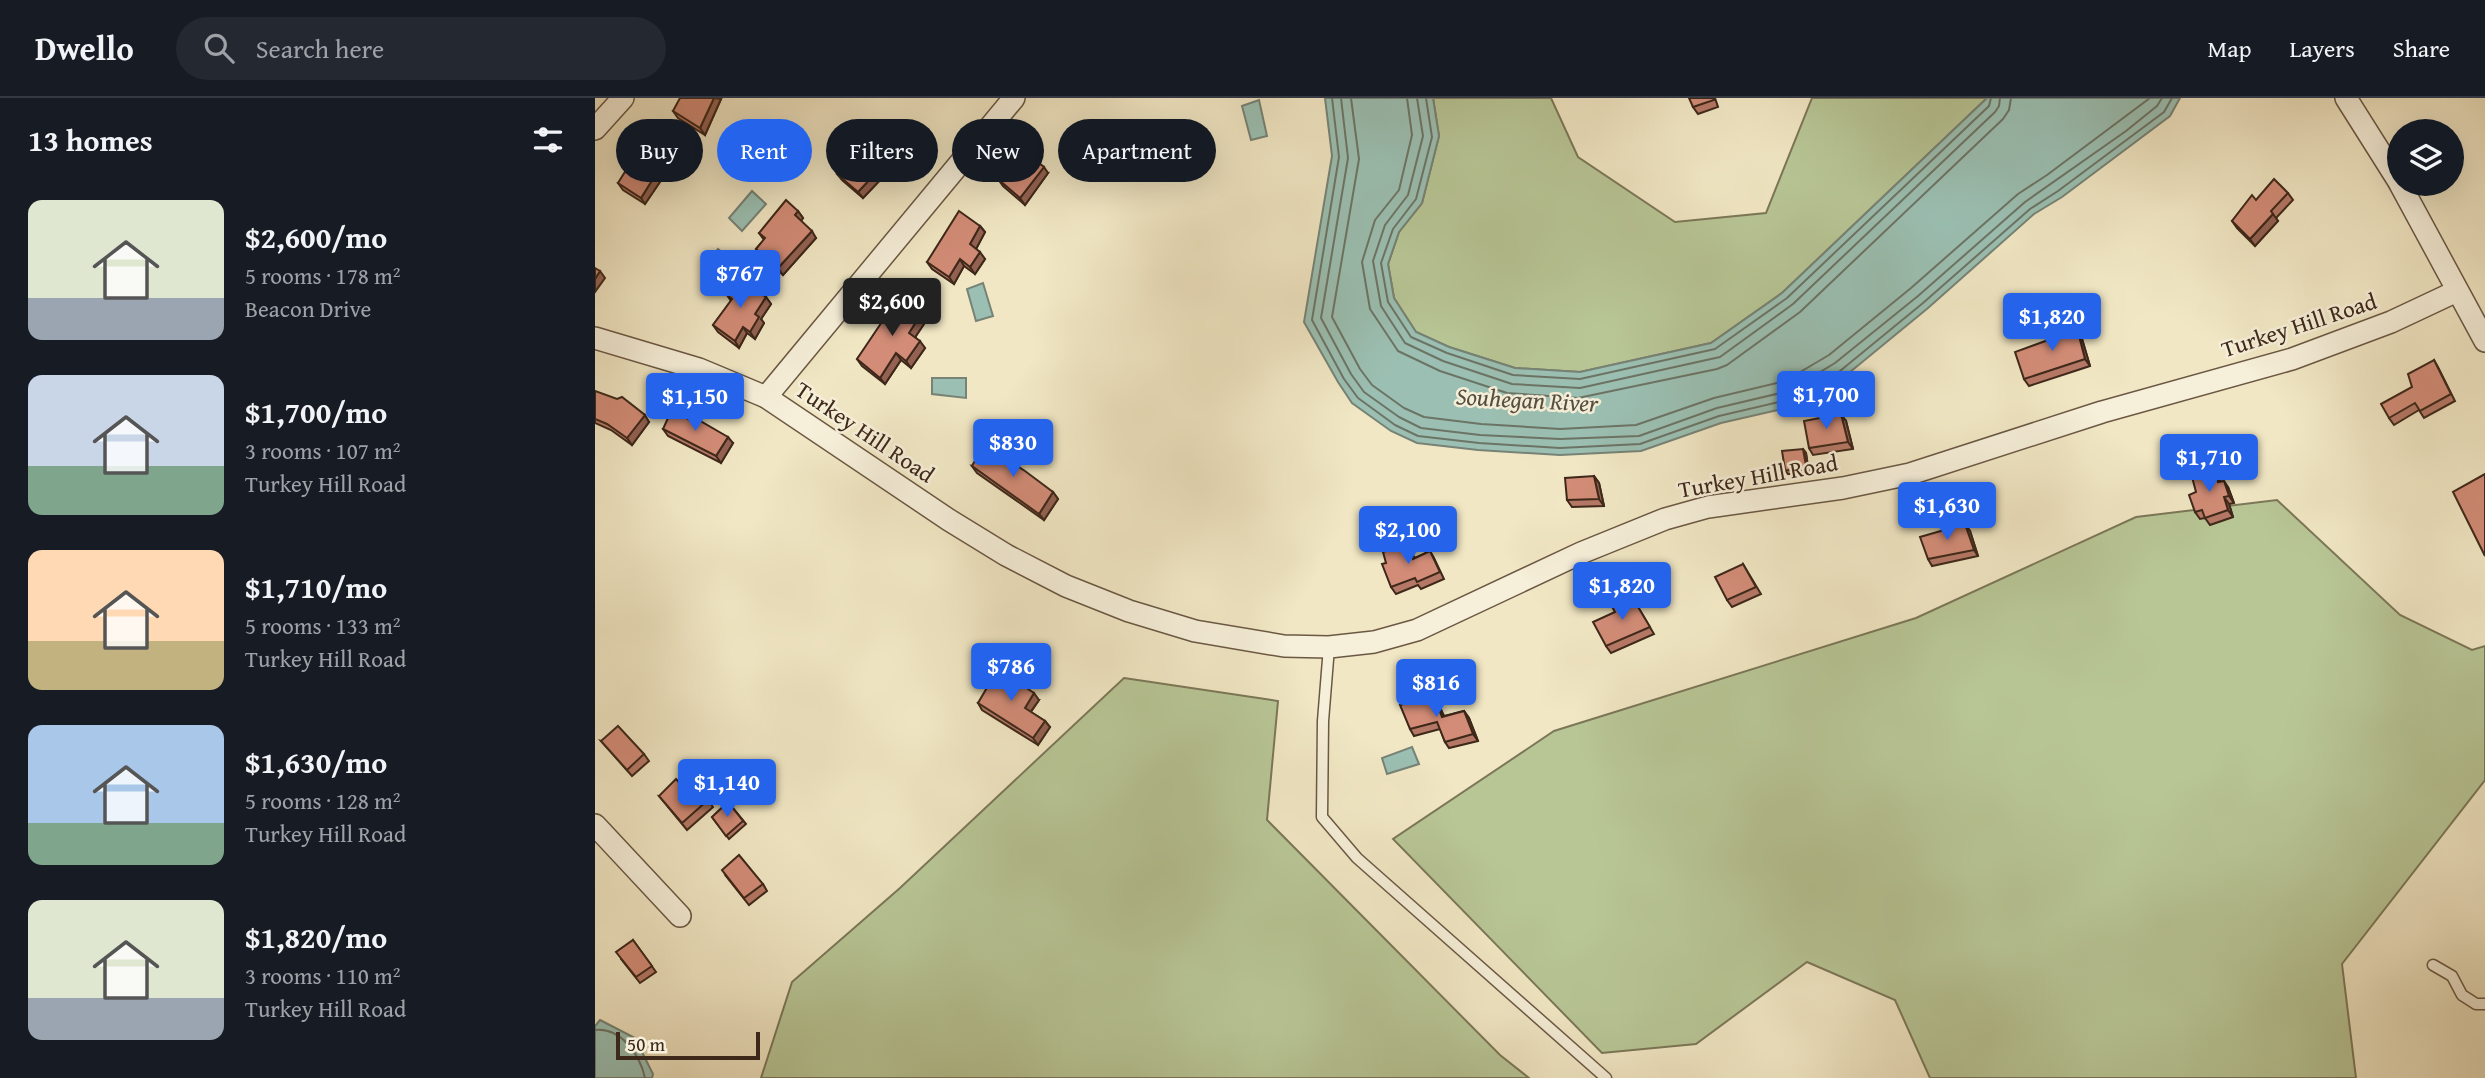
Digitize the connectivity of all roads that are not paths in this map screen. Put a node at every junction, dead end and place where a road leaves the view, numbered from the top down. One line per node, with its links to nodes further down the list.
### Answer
1 (623, 98): 4 (street)
2 (1014, 98): 10 (street)
3 (2346, 98): 5 (street)
4 (595, 129)
5 (2387, 163)
6 (2407, 196): 7 (street)
7 (2457, 292): 9 (street); 11 (street, Turkey Hill Road)
8 (595, 338): 10 (street, Turkey Hill Road)
9 (2485, 341)
10 (766, 397): 11 (street, Turkey Hill Road)
11 (1329, 648): 16 (lane)
12 (595, 825): 13 (street)
13 (680, 916)
14 (2433, 965): 15 (lane)
15 (2485, 1004)
16 (1606, 1078)

